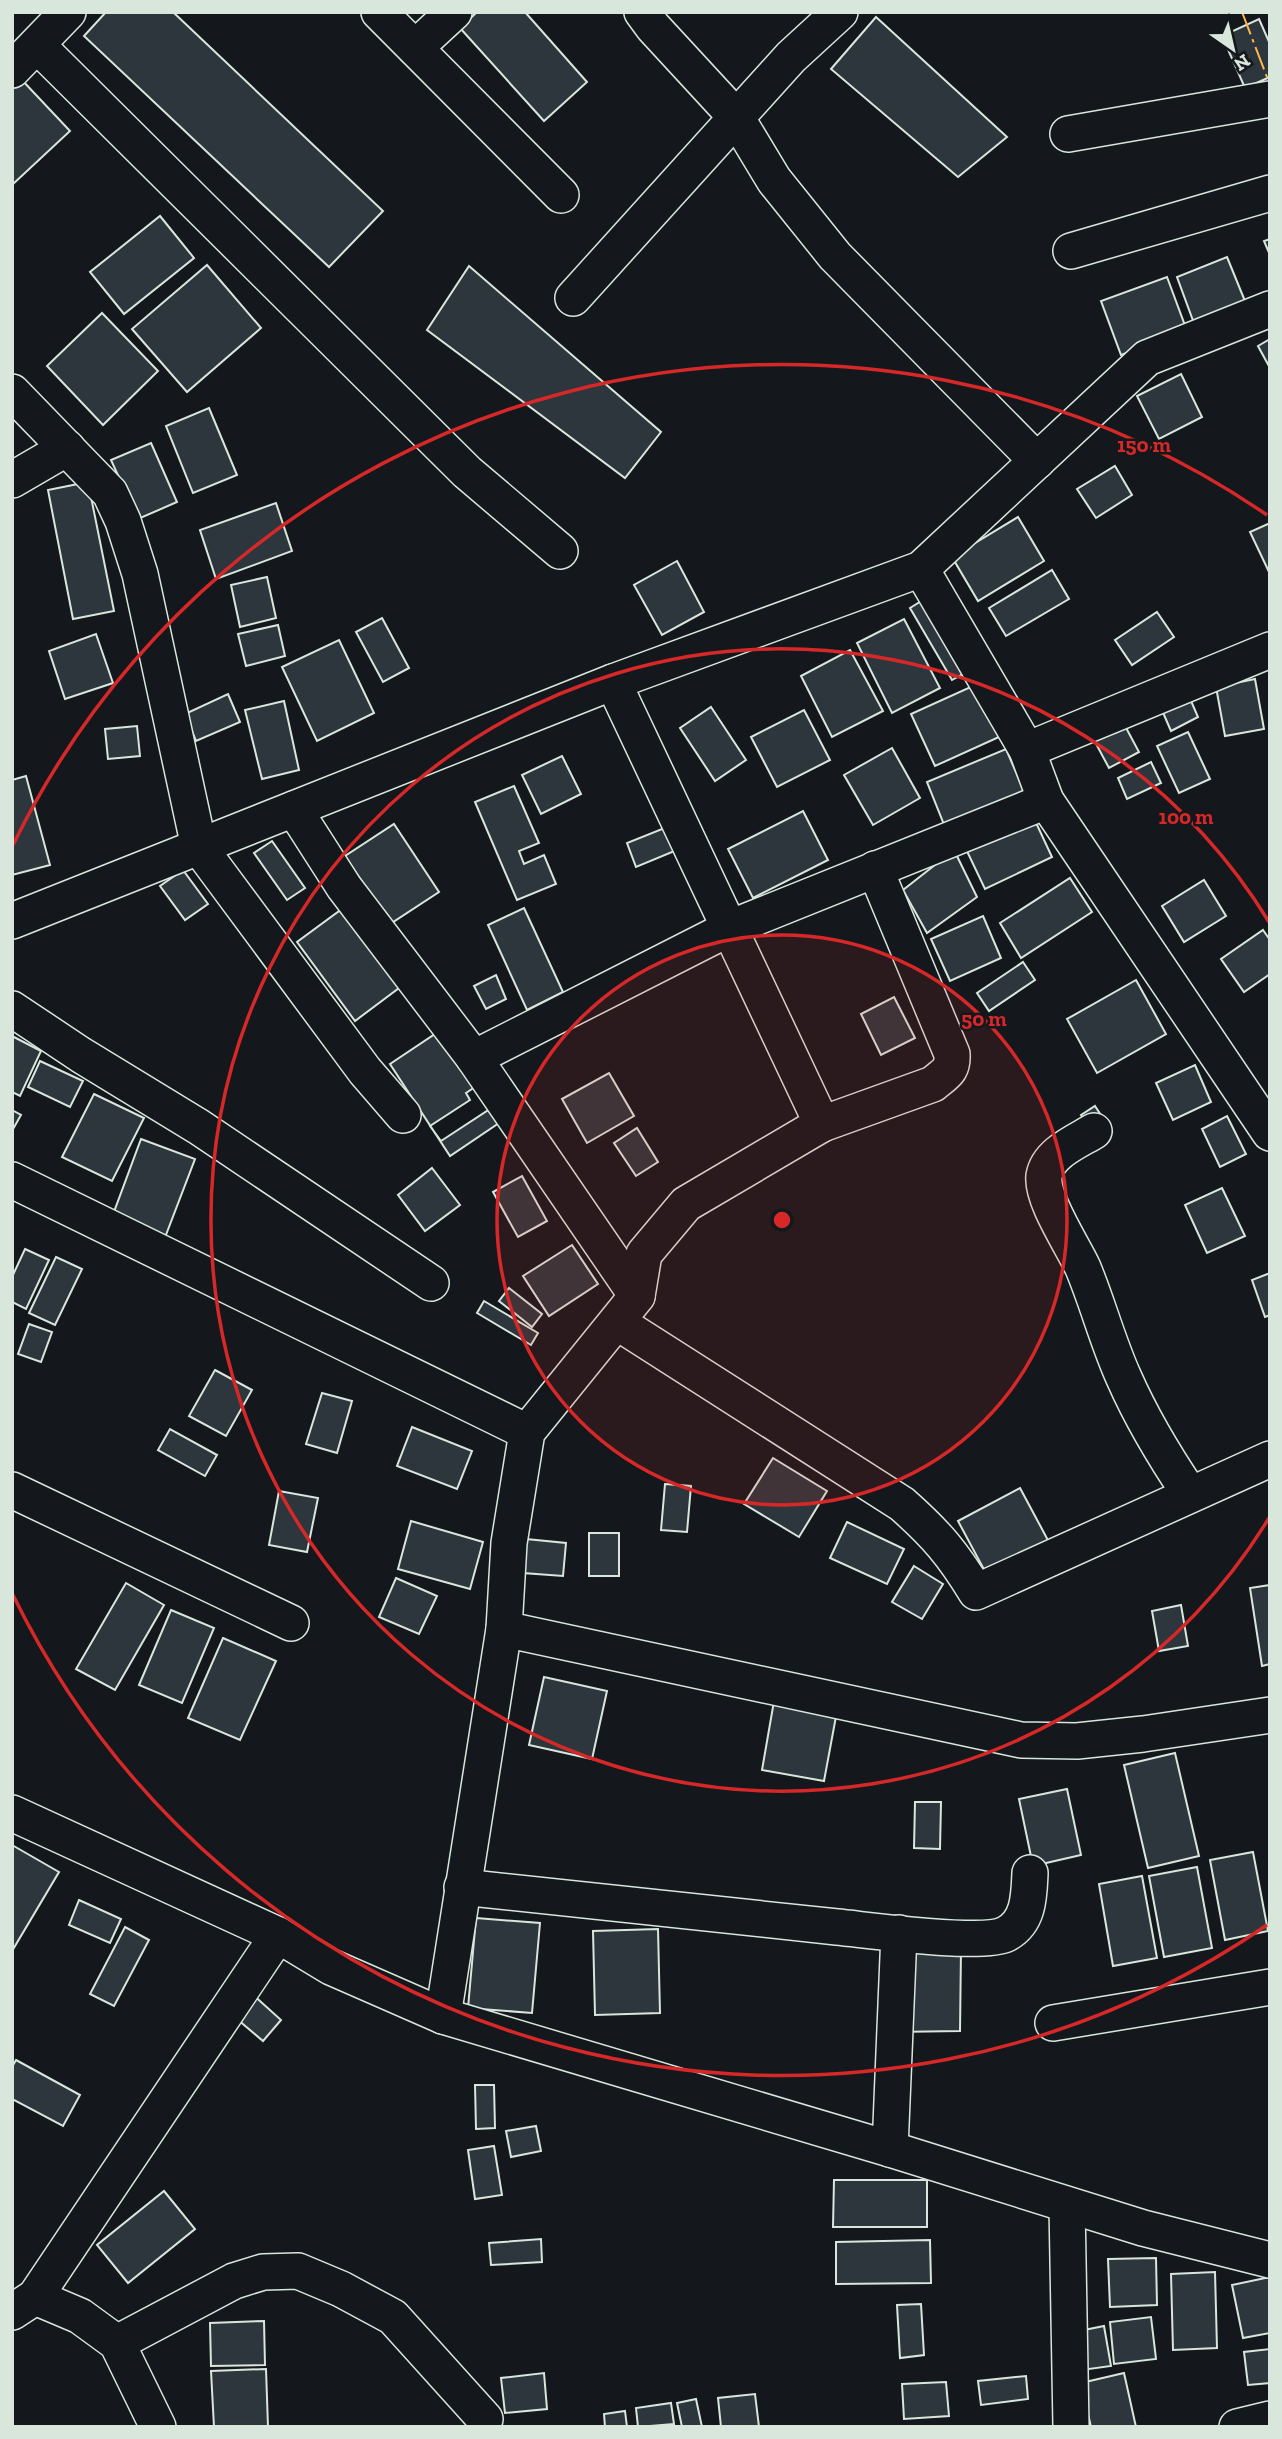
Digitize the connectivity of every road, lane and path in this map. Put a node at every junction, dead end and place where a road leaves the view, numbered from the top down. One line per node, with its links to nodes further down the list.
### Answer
1 (68, 12): 6 (street)
2 (379, 12): 7 (street)
3 (454, 12): 7 (street)
4 (642, 12): 10 (street)
5 (840, 12): 10 (street)
6 (37, 45): 8 (street); 21 (street)
7 (415, 48): 13 (street)
8 (12, 70)
9 (1270, 99): 11 (street)
10 (736, 117): 15 (street); 19 (street)
11 (1068, 134)
12 (1270, 193): 14 (street)
13 (561, 195)
14 (1071, 251)
15 (573, 298)
16 (1270, 309): 19 (street)
17 (12, 392): 18 (street)
18 (66, 448): 20 (street); 28 (street)
19 (1037, 461): 22 (street)
20 (12, 480)
21 (560, 551)
22 (921, 569): 24 (street); 25 (street)
23 (1270, 650): 25 (street)
24 (613, 682): 27 (street); 31 (street)
25 (1027, 750): 26 (street)
26 (1046, 801): 29 (street); 37 (street)
27 (294, 809): 28 (street); 33 (street)
28 (199, 847): 30 (street); 34 (street)
29 (875, 869): 31 (street); 35 (street)
30 (12, 921)
31 (730, 928): 33 (street); 35 (street)
32 (12, 1009): 39 (street)
33 (474, 1058): 40 (street)
34 (403, 1115)
35 (822, 1124): 40 (street)
36 (1094, 1131): 44 (street)
37 (1270, 1133)
38 (16, 1193): 41 (street)
39 (431, 1283)
40 (627, 1309): 41 (street); 44 (street)
41 (527, 1433): 46 (street)
42 (1270, 1459): 44 (street)
43 (12, 1490): 45 (street)
44 (1189, 1494)
45 (290, 1623)
46 (504, 1629): 47 (street); 50 (street)
47 (1270, 1715)
48 (12, 1813): 52 (street)
49 (1030, 1873): 51 (street)
50 (462, 1887): 51 (street); 54 (street)
51 (899, 1933): 56 (street)
52 (278, 1935): 54 (street); 59 (street)
53 (1270, 1987): 55 (street)
54 (443, 2016): 56 (street)
55 (1053, 2023)
56 (890, 2148): 57 (street)
57 (1067, 2205): 58 (street); 64 (street)
58 (1270, 2259)
59 (24, 2305): 60 (street)
60 (117, 2343): 61 (street); 63 (street)
61 (485, 2419)
62 (1270, 2419): 65 (street)
63 (158, 2427)
64 (1071, 2427)
65 (1237, 2427)

